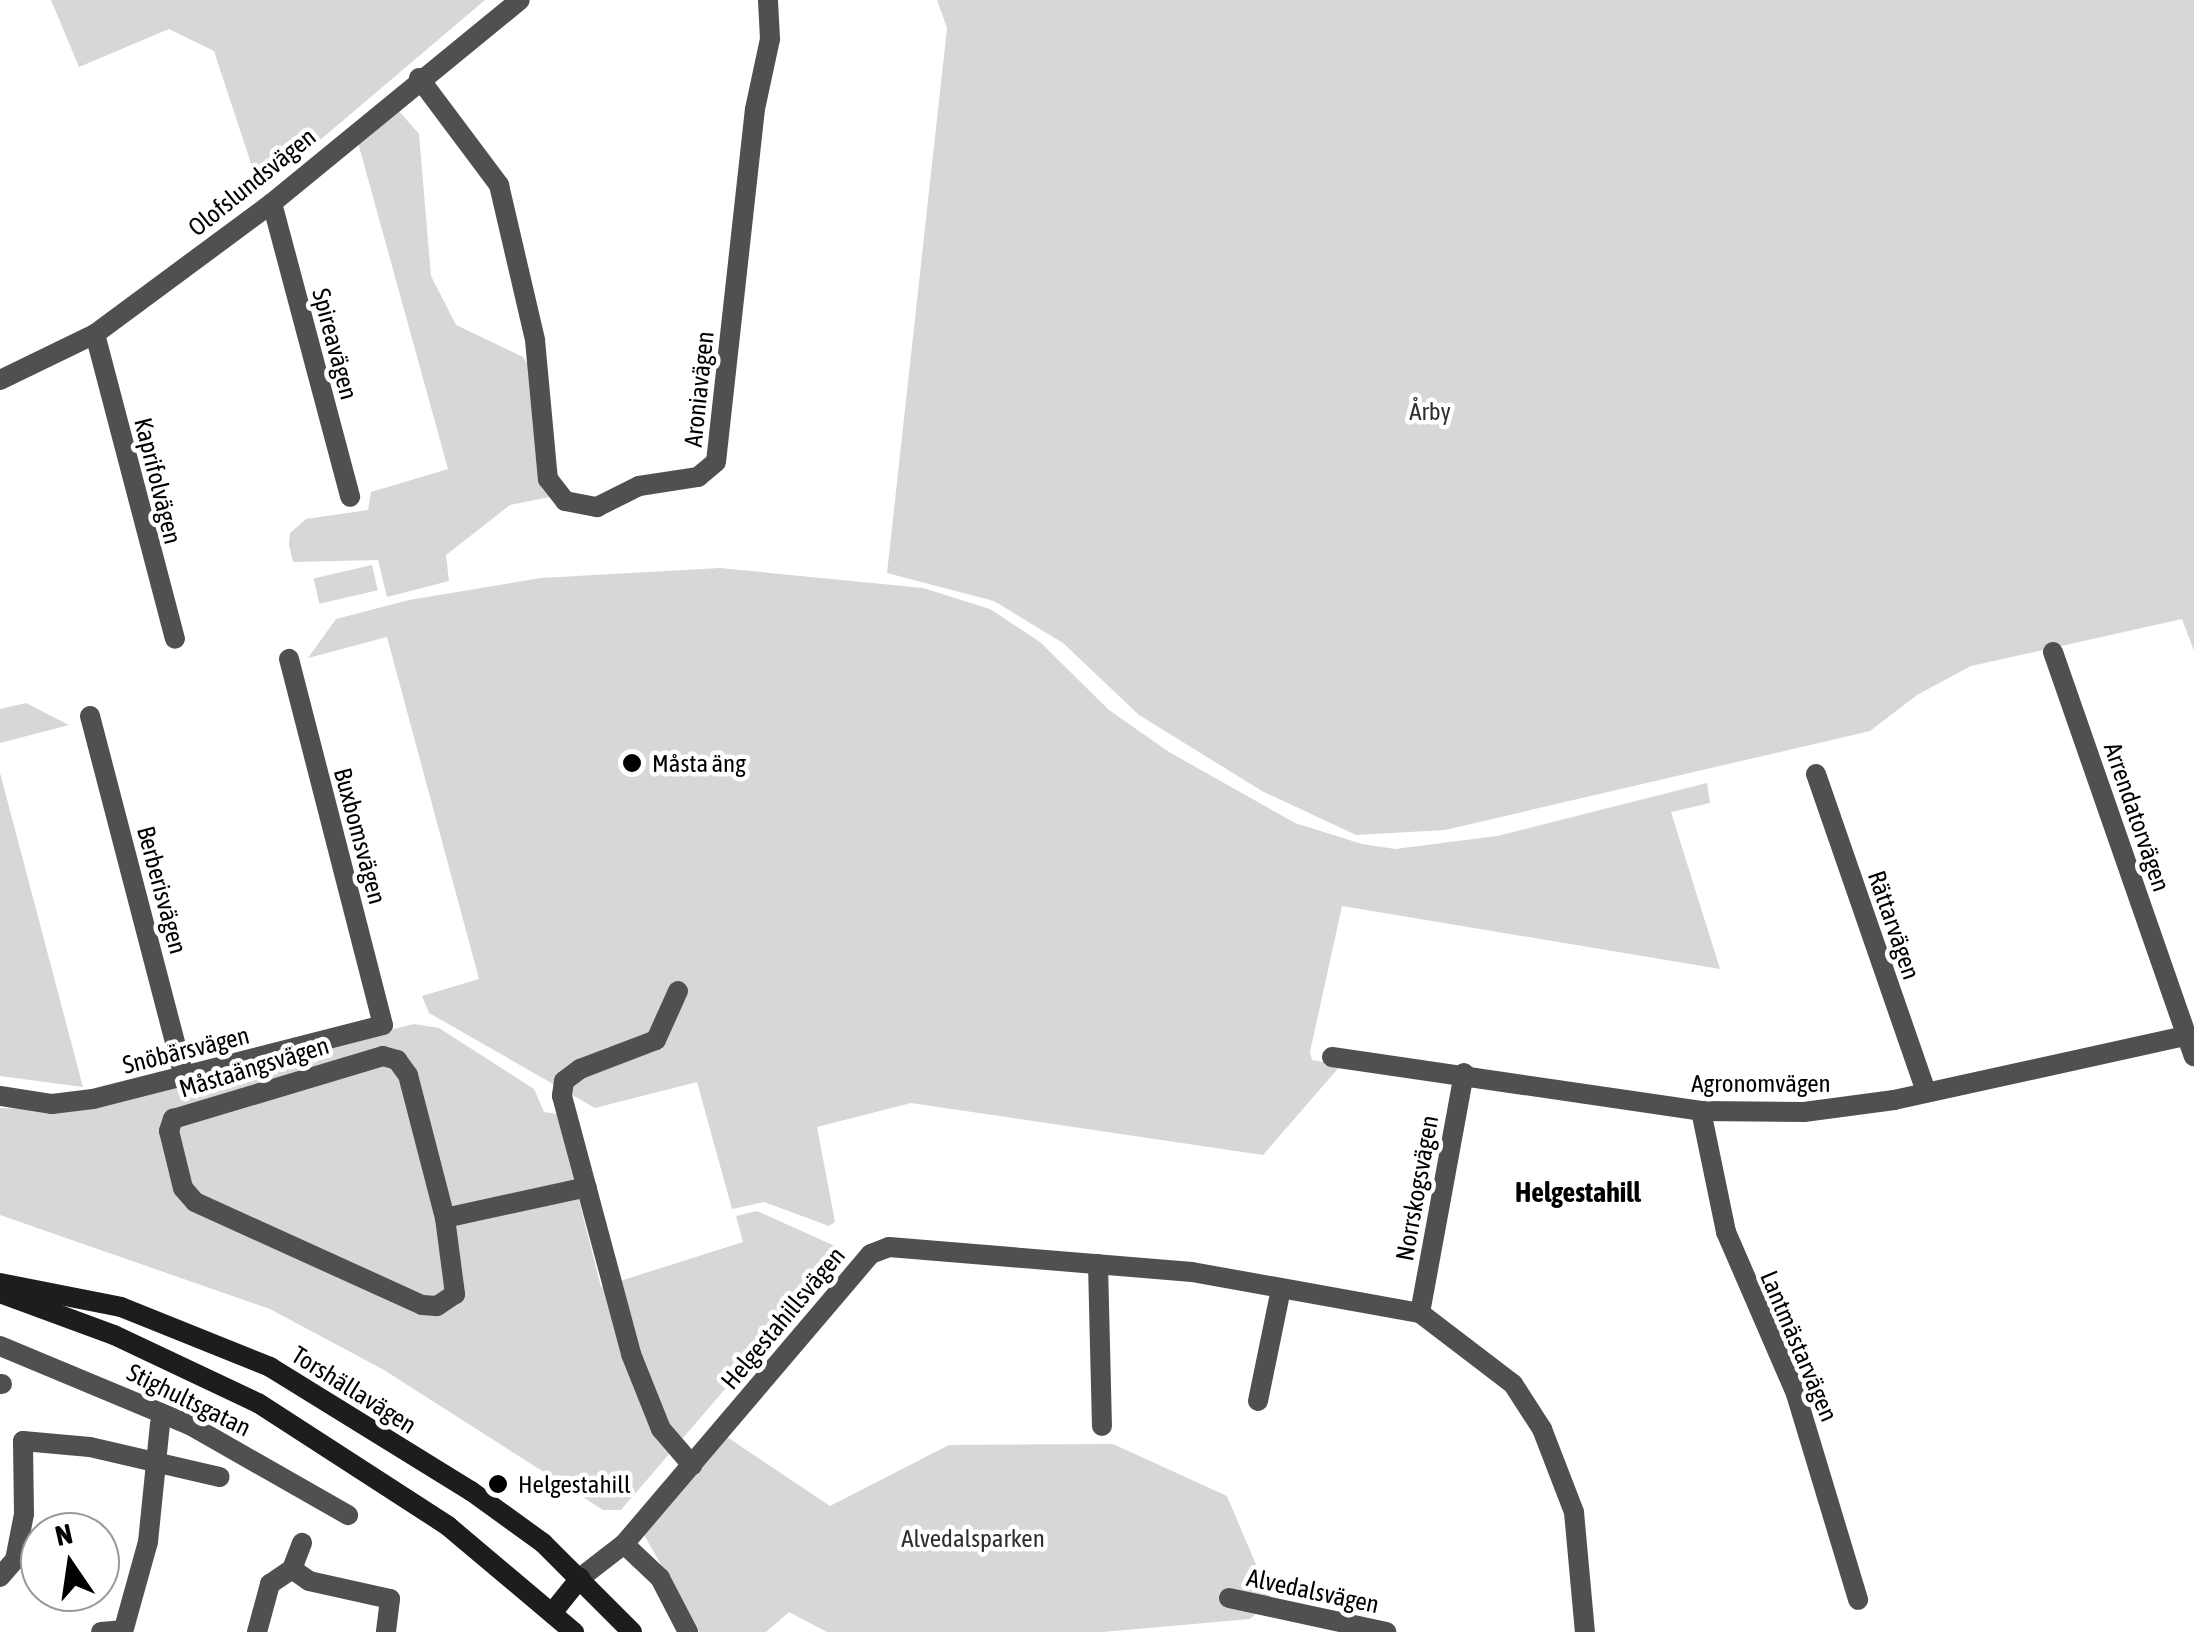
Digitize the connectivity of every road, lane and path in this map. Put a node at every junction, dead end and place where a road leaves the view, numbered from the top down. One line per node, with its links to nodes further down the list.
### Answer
1 (520, 0): 3 (street, Olofslundsvägen)
2 (768, 0): 3 (street, Aroniavägen)
3 (419, 78): 4 (street, Olofslundsvägen)
4 (272, 203): 5 (street, Olofslundsvägen); 7 (street, Spireavägen)
5 (96, 334): 6 (street, Olofslundsvägen); 8 (street, Kaprifolvägen)
6 (0, 380)
7 (350, 497)
8 (175, 640)
9 (2053, 652): 15 (street, Arrendatorvägen)
10 (288, 659): 14 (street, Buxbomsvägen)
11 (90, 716): 18 (street, Berberisvägen)
12 (1816, 774): 19 (street, Rättarvägen)
13 (678, 991): 22 (street)
14 (383, 1025): 18 (street, Snöbärsvägen)
15 (2190, 1046): 19 (street, Agronomvägen)
16 (1332, 1057): 17 (street, Agronomvägen)
17 (1464, 1073): 21 (street, Agronomvägen); 28 (street, Norrskogsvägen)
18 (184, 1077): 20 (street, Snöbärsvägen)
19 (1926, 1092): 21 (street, Agronomvägen)
20 (0, 1096)
21 (1702, 1111): 43 (street, Lantmästarvägen)
22 (587, 1188): 23 (street); 34 (street)
23 (444, 1218): 23 (street, Måstaängsvägen)
24 (1098, 1264): 26 (street, Helgestahillsvägen); 32 (street); 34 (street, Helgestahillsvägen)
25 (0, 1283): 41 (main road, Torshällavägen)
26 (1281, 1289): 28 (street, Helgestahillsvägen); 30 (street)
27 (0, 1294): 44 (main road)
28 (1420, 1312): 52 (street, Helgestahillsvägen)
29 (0, 1346): 36 (street, Stighultsgatan)
30 (1258, 1401)
31 (160, 1424): 33 (street)
32 (1102, 1426)
33 (155, 1462): 35 (street); 40 (street); 45 (street)
34 (692, 1465): 38 (street, Helgestahillsvägen)
35 (220, 1476)
36 (348, 1514)
37 (302, 1544): 39 (street)
38 (624, 1544): 41 (street, Helgestahillsvägen); 50 (street)
39 (292, 1569): 46 (street); 47 (street)
40 (0, 1577)
41 (580, 1578): 44 (main road); 49 (main road, Torshällavägen)
42 (1229, 1598): 51 (street, Alvedalsvägen)
43 (1858, 1600)
44 (552, 1612): 48 (main road)
45 (115, 1631)
46 (257, 1632)
47 (386, 1632)
48 (574, 1632)
49 (632, 1632)
50 (688, 1632)
51 (1386, 1632)
52 (1585, 1632)

